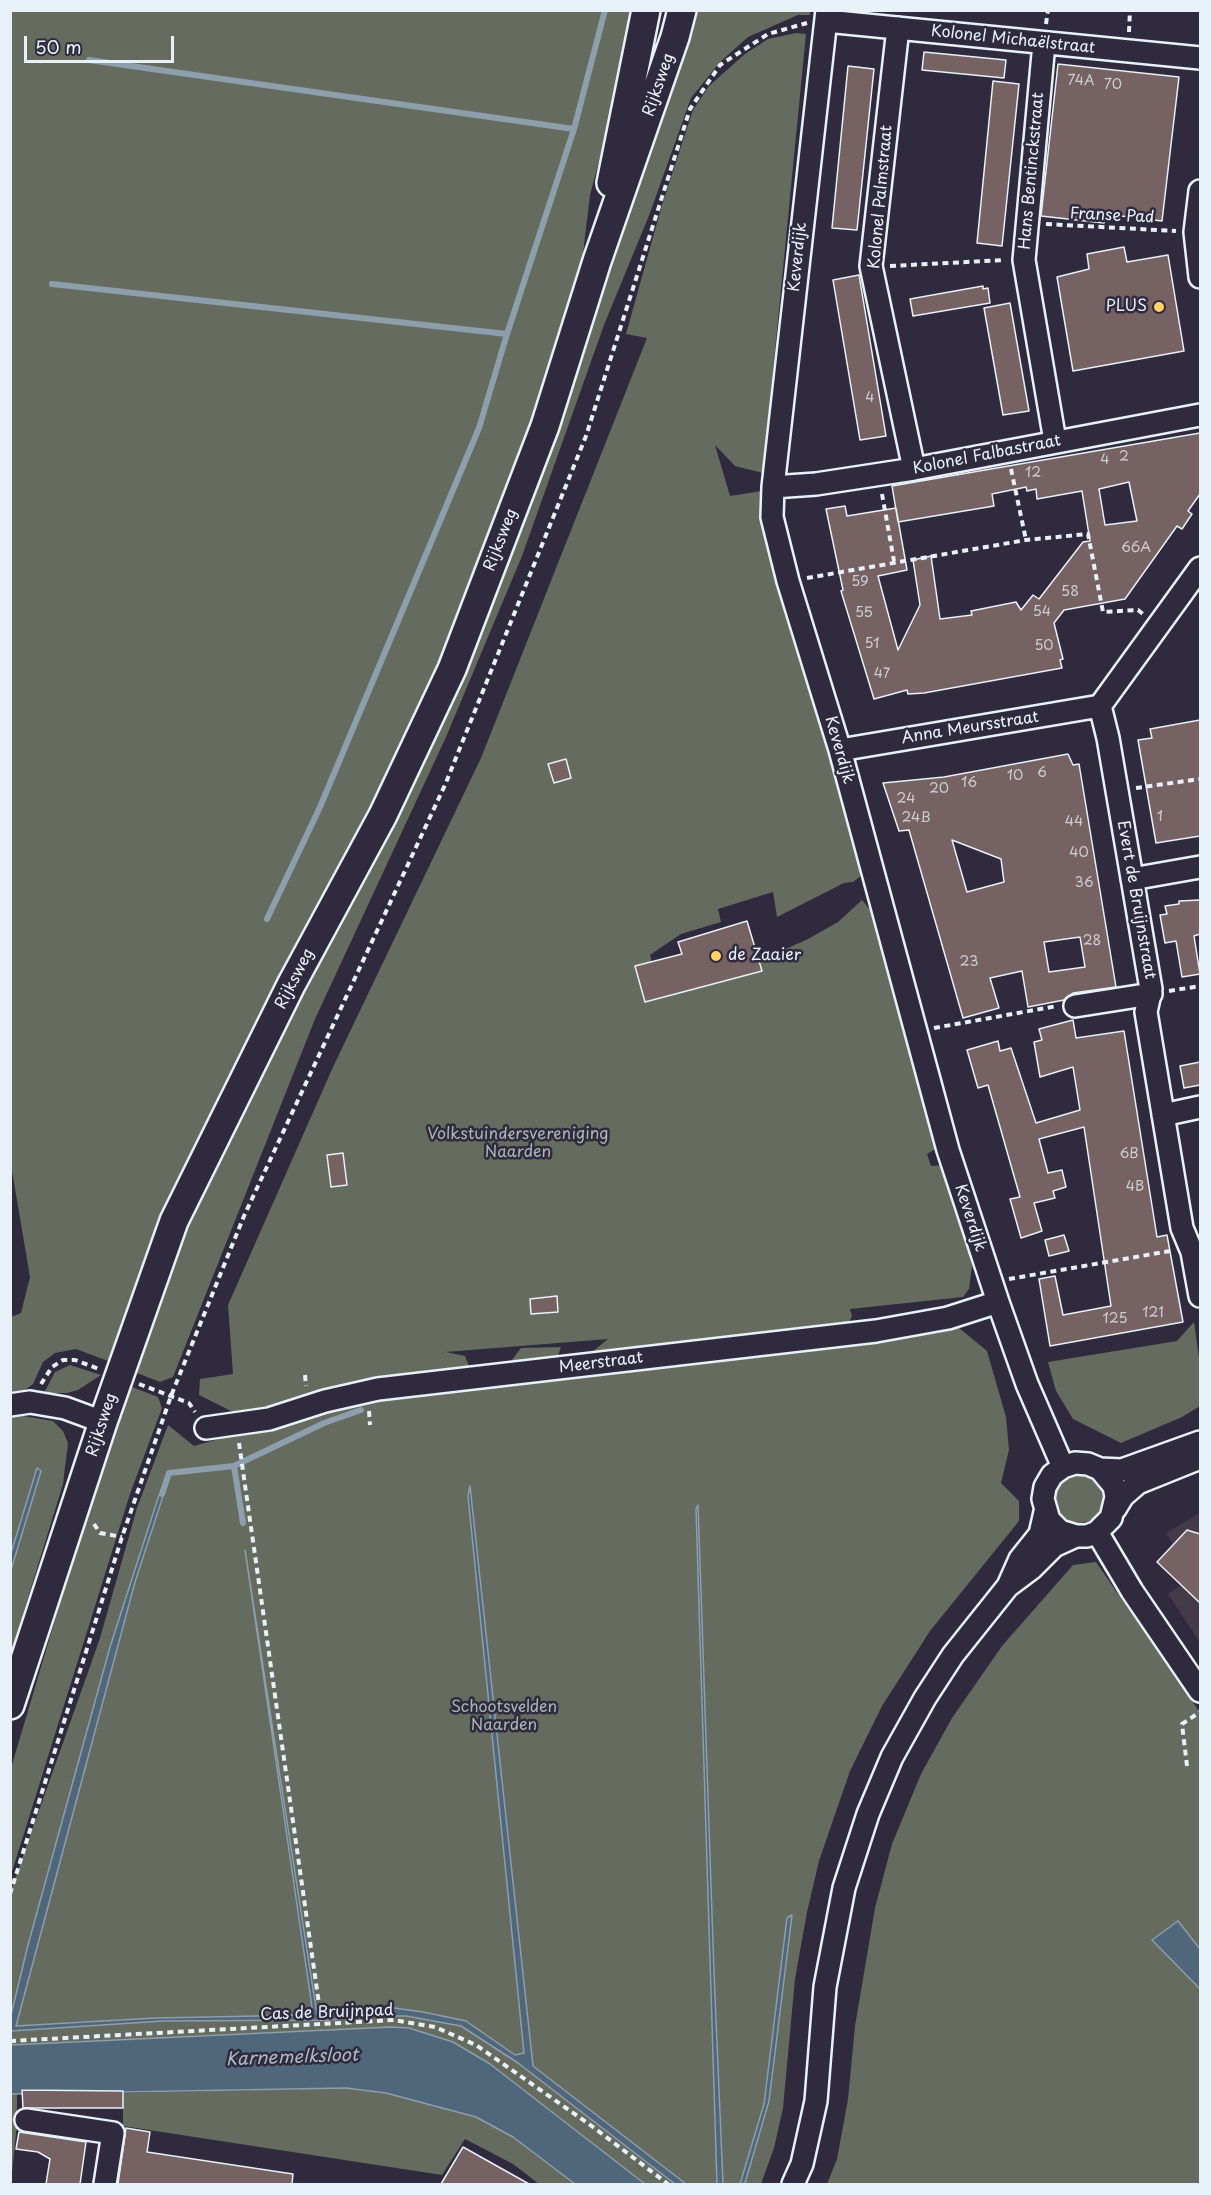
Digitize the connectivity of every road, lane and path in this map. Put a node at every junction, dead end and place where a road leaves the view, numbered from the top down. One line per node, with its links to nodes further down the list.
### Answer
1 (646, 10): 11 (main road, Rijksweg)
2 (682, 10): 11 (main road, Rijksweg)
3 (827, 16): 4 (street, Kolonel Michaëlstraat); 19 (street, Keverdijk); 54 (path)
4 (898, 28): 5 (street, Kolonel Michaëlstraat); 12 (street, Kolonel Palmstraat)
5 (1044, 43): 6 (street, Kolonel Michaëlstraat); 8 (street, Hans Bentinckstraat)
6 (1200, 58)
7 (1200, 191): 9 (street)
8 (1027, 223): 9 (path, Franse Pad); 10 (street, Hans Bentinckstraat)
9 (1195, 232): 13 (street)
10 (1024, 260): 12 (path); 15 (street, Hans Bentinckstraat)
11 (597, 261): 42 (main road, Rijksweg)
12 (871, 266): 17 (street, Kolonel Palmstraat)
13 (1200, 273)
14 (1200, 415): 15 (street, Kolonel Falbastraat)
15 (1055, 441): 16 (street, Kolonel Falbastraat)
16 (1008, 453): 17 (street, Kolonel Falbastraat); 20 (path)
17 (914, 469): 18 (street, Kolonel Falbastraat)
18 (880, 475): 19 (street, Kolonel Falbastraat); 21 (path)
19 (773, 487): 23 (street, Keverdijk)
20 (1026, 540): 21 (path); 24 (path)
21 (894, 561): 23 (path)
22 (1200, 568): 24 (street)
23 (788, 581): 26 (street, Keverdijk)
24 (1159, 627): 25 (street)
25 (1100, 706): 26 (street, Anna Meursstraat); 30 (street, Evert de Bruijnstraat)
26 (840, 750): 34 (street, Keverdijk)
27 (1200, 779): 28 (path)
28 (1127, 790)
29 (1200, 867): 30 (street)
30 (1132, 879): 32 (street, Evert de Bruijnstraat)
31 (1200, 986): 32 (path)
32 (1151, 994): 33 (street); 36 (street, Evert de Bruijnstraat)
33 (1075, 1006): 34 (path)
34 (916, 1033): 38 (street, Keverdijk)
35 (1200, 1107): 36 (street)
36 (1163, 1115): 37 (street, Evert de Bruijnstraat)
37 (1190, 1247): 38 (path); 39 (street, Evert de Bruijnstraat)
38 (990, 1281): 40 (street, Keverdijk)
39 (1200, 1296)
40 (998, 1302): 43 (street, Meerstraat); 47 (street, Keverdijk)
41 (10, 1405): 42 (street)
42 (103, 1422): 49 (main road, Rijksweg)
43 (206, 1428)
44 (1200, 1442): 48 (street)
45 (239, 1455): 61 (path)
46 (1200, 1458): 50 (street)
47 (1062, 1467): 48 (street); 51 (street)
48 (1100, 1469): 50 (street)
49 (77, 1502): 54 (path); 57 (main road, Rijksweg)
50 (1115, 1509): 52 (street)
51 (1045, 1512): 53 (street); 55 (street)
52 (1097, 1532): 53 (street); 56 (street)
53 (1076, 1536): 55 (street)
54 (122, 1537): 60 (path)
55 (1008, 1586): 66 (street)
56 (1200, 1691)
57 (10, 1705)
58 (1200, 1712): 59 (path)
59 (1187, 1766)
60 (10, 1894)
61 (322, 2023): 62 (path, Cas de Bruijnpad); 65 (path, Cas de Bruijnpad)
62 (10, 2040)
63 (26, 2120): 64 (street)
64 (105, 2184)
65 (668, 2184)
66 (793, 2184)

